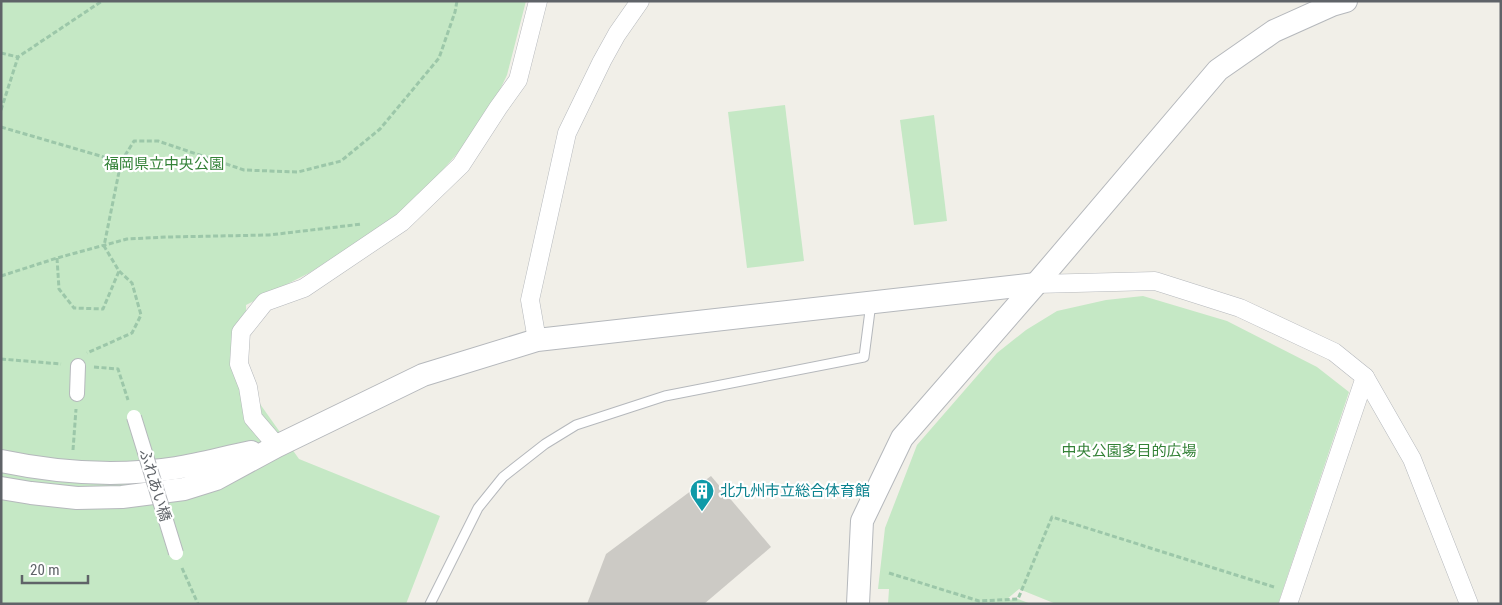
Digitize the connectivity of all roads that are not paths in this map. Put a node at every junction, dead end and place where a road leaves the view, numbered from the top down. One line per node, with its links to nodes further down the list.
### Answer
1 (538, 1): 11 (street)
2 (640, 1): 6 (street)
3 (1346, 1): 4 (street)
4 (1036, 284): 5 (street); 8 (street); 17 (street)
5 (871, 301): 6 (street); 16 (lane)
6 (537, 340): 11 (street)
7 (79, 361): 9 (street)
8 (1364, 376): 15 (street); 18 (street)
9 (77, 394)
10 (134, 418): 14 (street, ふれあい橋, bridge)
11 (276, 446): 12 (street); 13 (street)
12 (1, 461)
13 (1, 488)
14 (176, 553)
15 (1289, 598)
16 (430, 604)
17 (858, 604)
18 (1469, 604)

